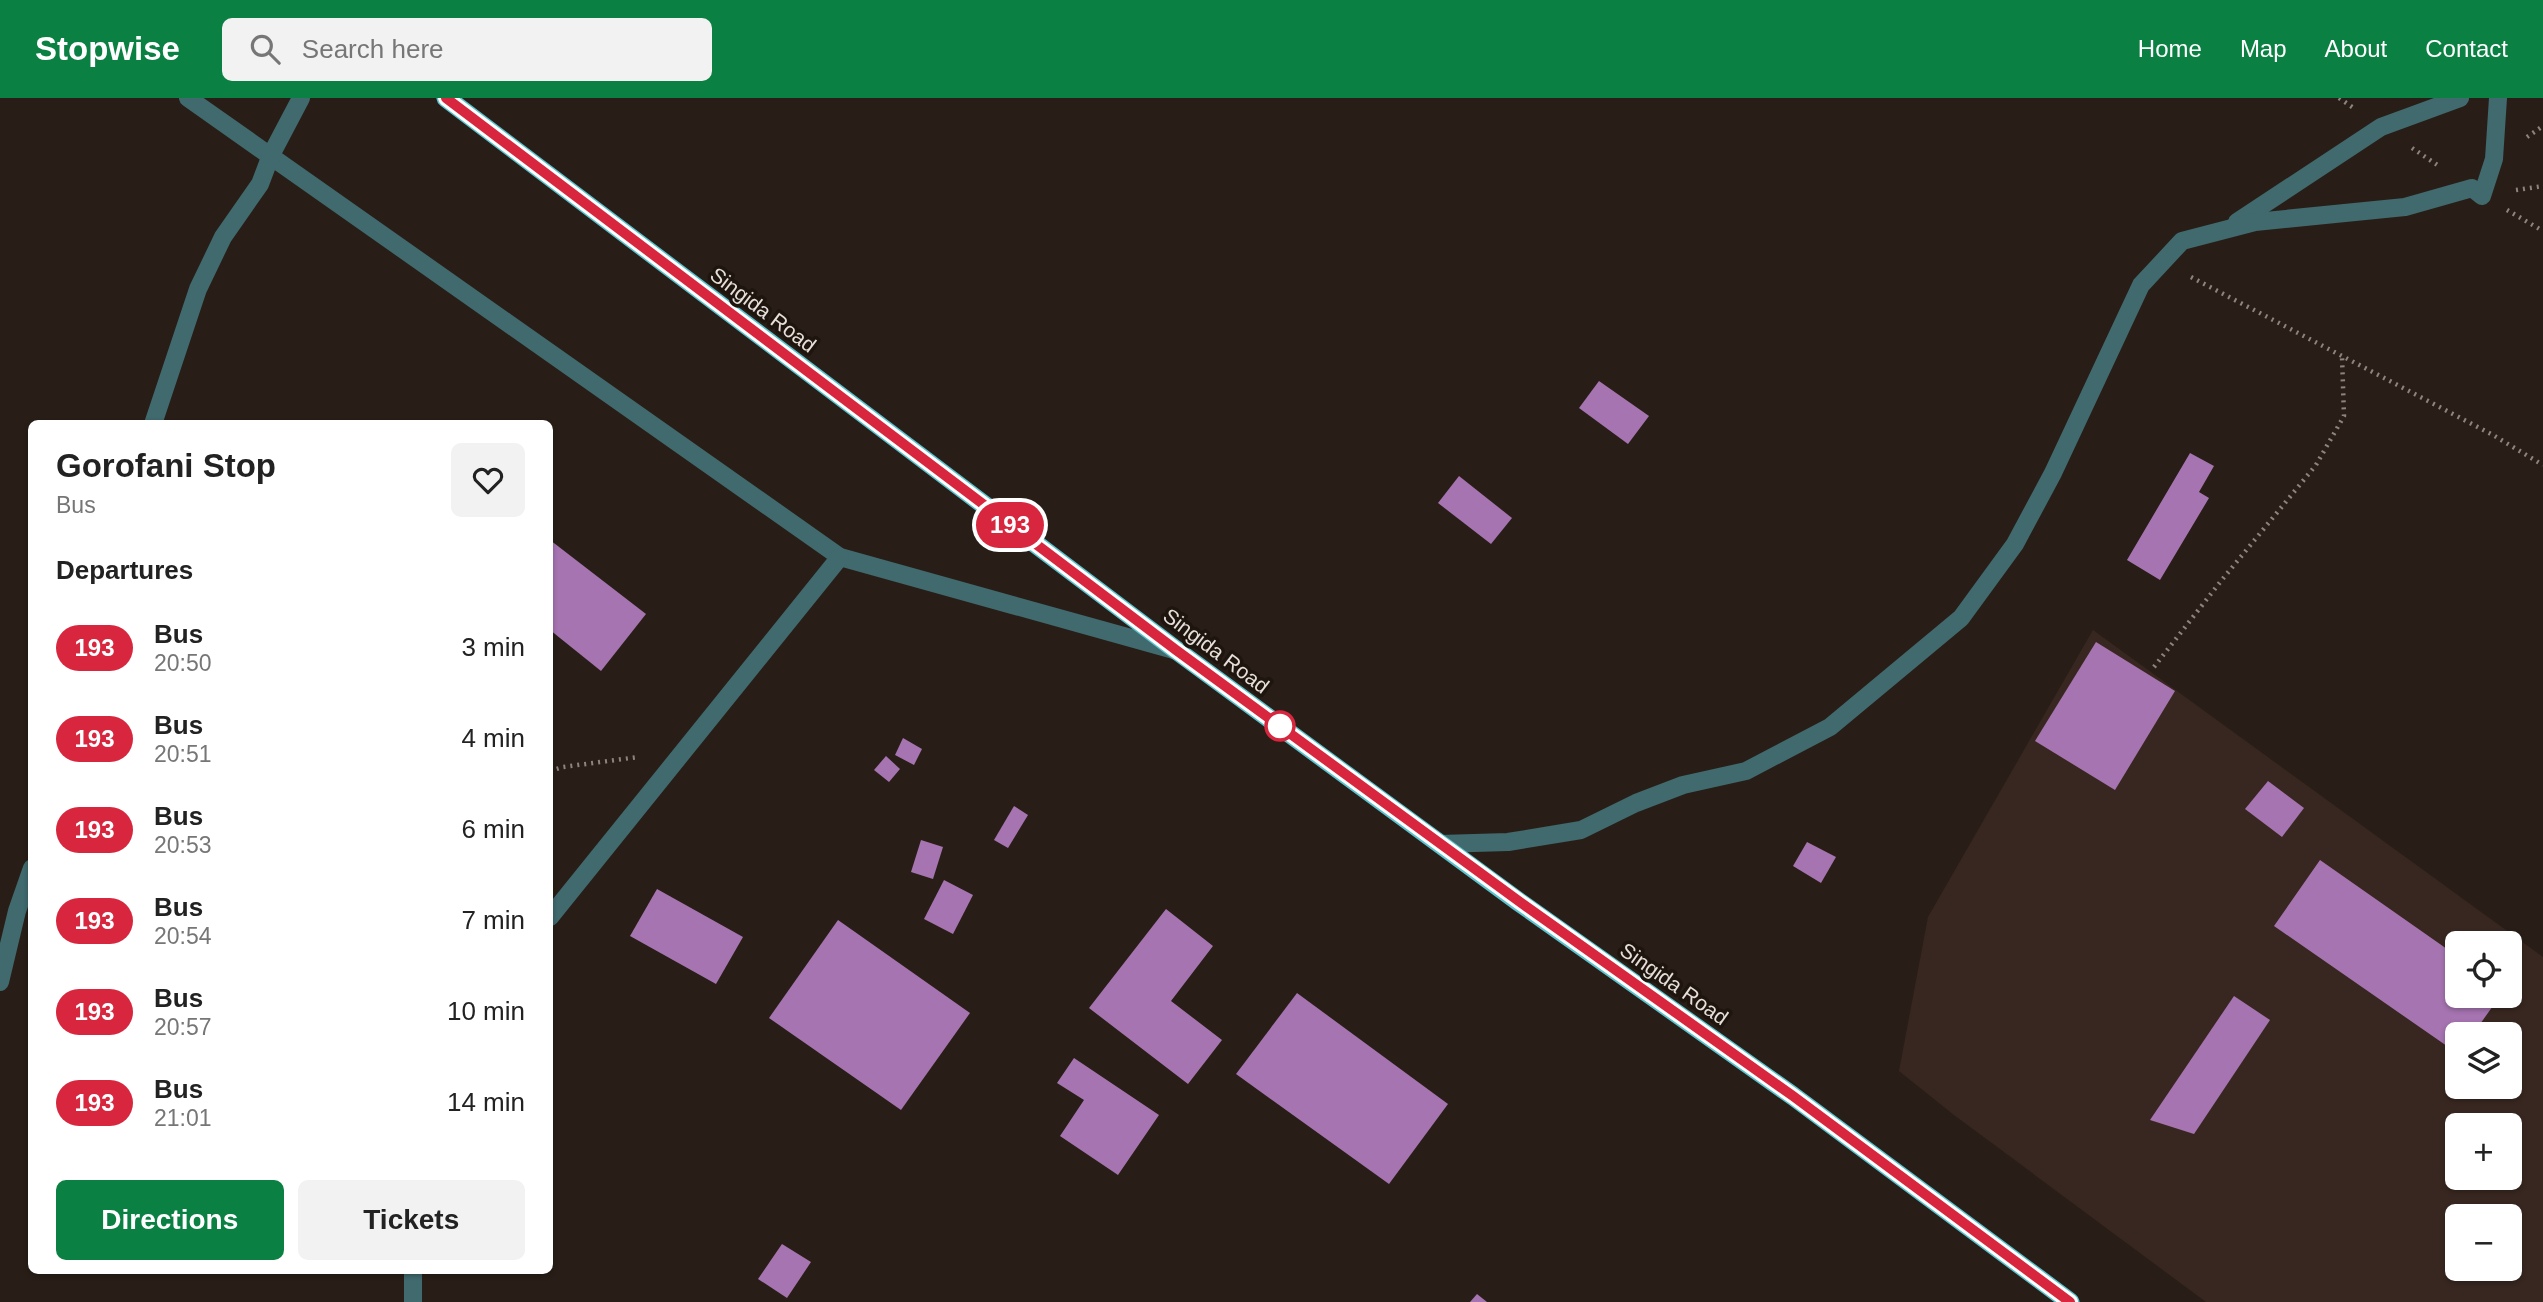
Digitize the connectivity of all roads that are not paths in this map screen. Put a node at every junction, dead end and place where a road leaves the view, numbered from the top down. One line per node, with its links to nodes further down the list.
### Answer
1 (188, 98): 6 (street)
2 (300, 98): 6 (street)
3 (446, 98): 10 (highway, Singida Road)
4 (2460, 98): 7 (street)
5 (2498, 98): 7 (street)
6 (271, 155): 8 (street); 9 (street)
7 (2226, 229): 11 (street)
8 (154, 420)
9 (839, 558): 10 (street); 13 (street)
10 (1176, 650): 11 (highway, Singida Road)
11 (1440, 844): 17 (highway, Singida Road)
12 (28, 879): 14 (street)
13 (553, 913)
14 (0, 982)
15 (413, 1274): 16 (street)
16 (413, 1302)
17 (2070, 1302)

